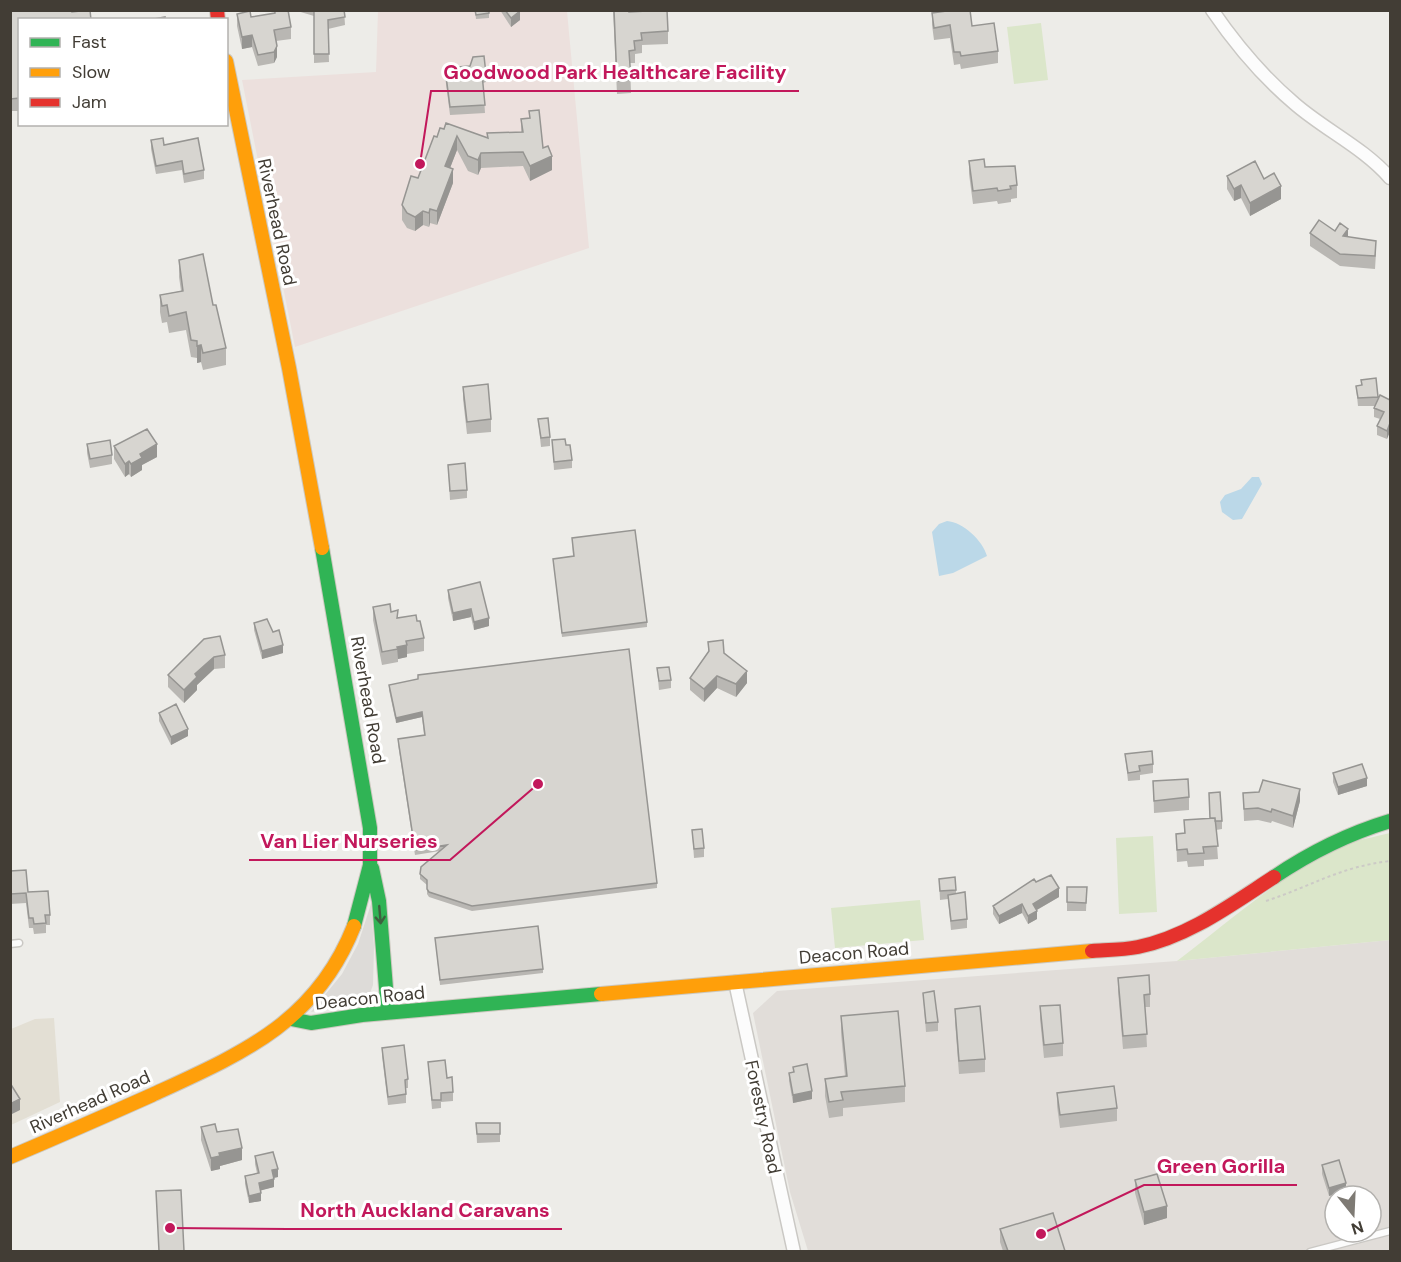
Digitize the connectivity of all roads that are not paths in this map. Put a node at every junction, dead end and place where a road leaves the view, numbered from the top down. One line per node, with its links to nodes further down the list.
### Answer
1 (1212, 10): 3 (street)
2 (228, 72): 5 (street, Riverhead Road)
3 (1390, 178)
4 (1390, 821): 8 (street, Deacon Road)
5 (370, 858): 9 (street, one-way to 9); 10 (street, Riverhead Road)
6 (19, 943): 7 (lane)
7 (10, 944)
8 (735, 982): 9 (street, Deacon Road); 13 (street, Forestry Road)
9 (388, 1013): 10 (street, Deacon Road)
10 (291, 1019): 11 (street, Riverhead Road)
11 (10, 1157)
12 (1390, 1231): 14 (lane)
13 (794, 1251)
14 (1310, 1251)

